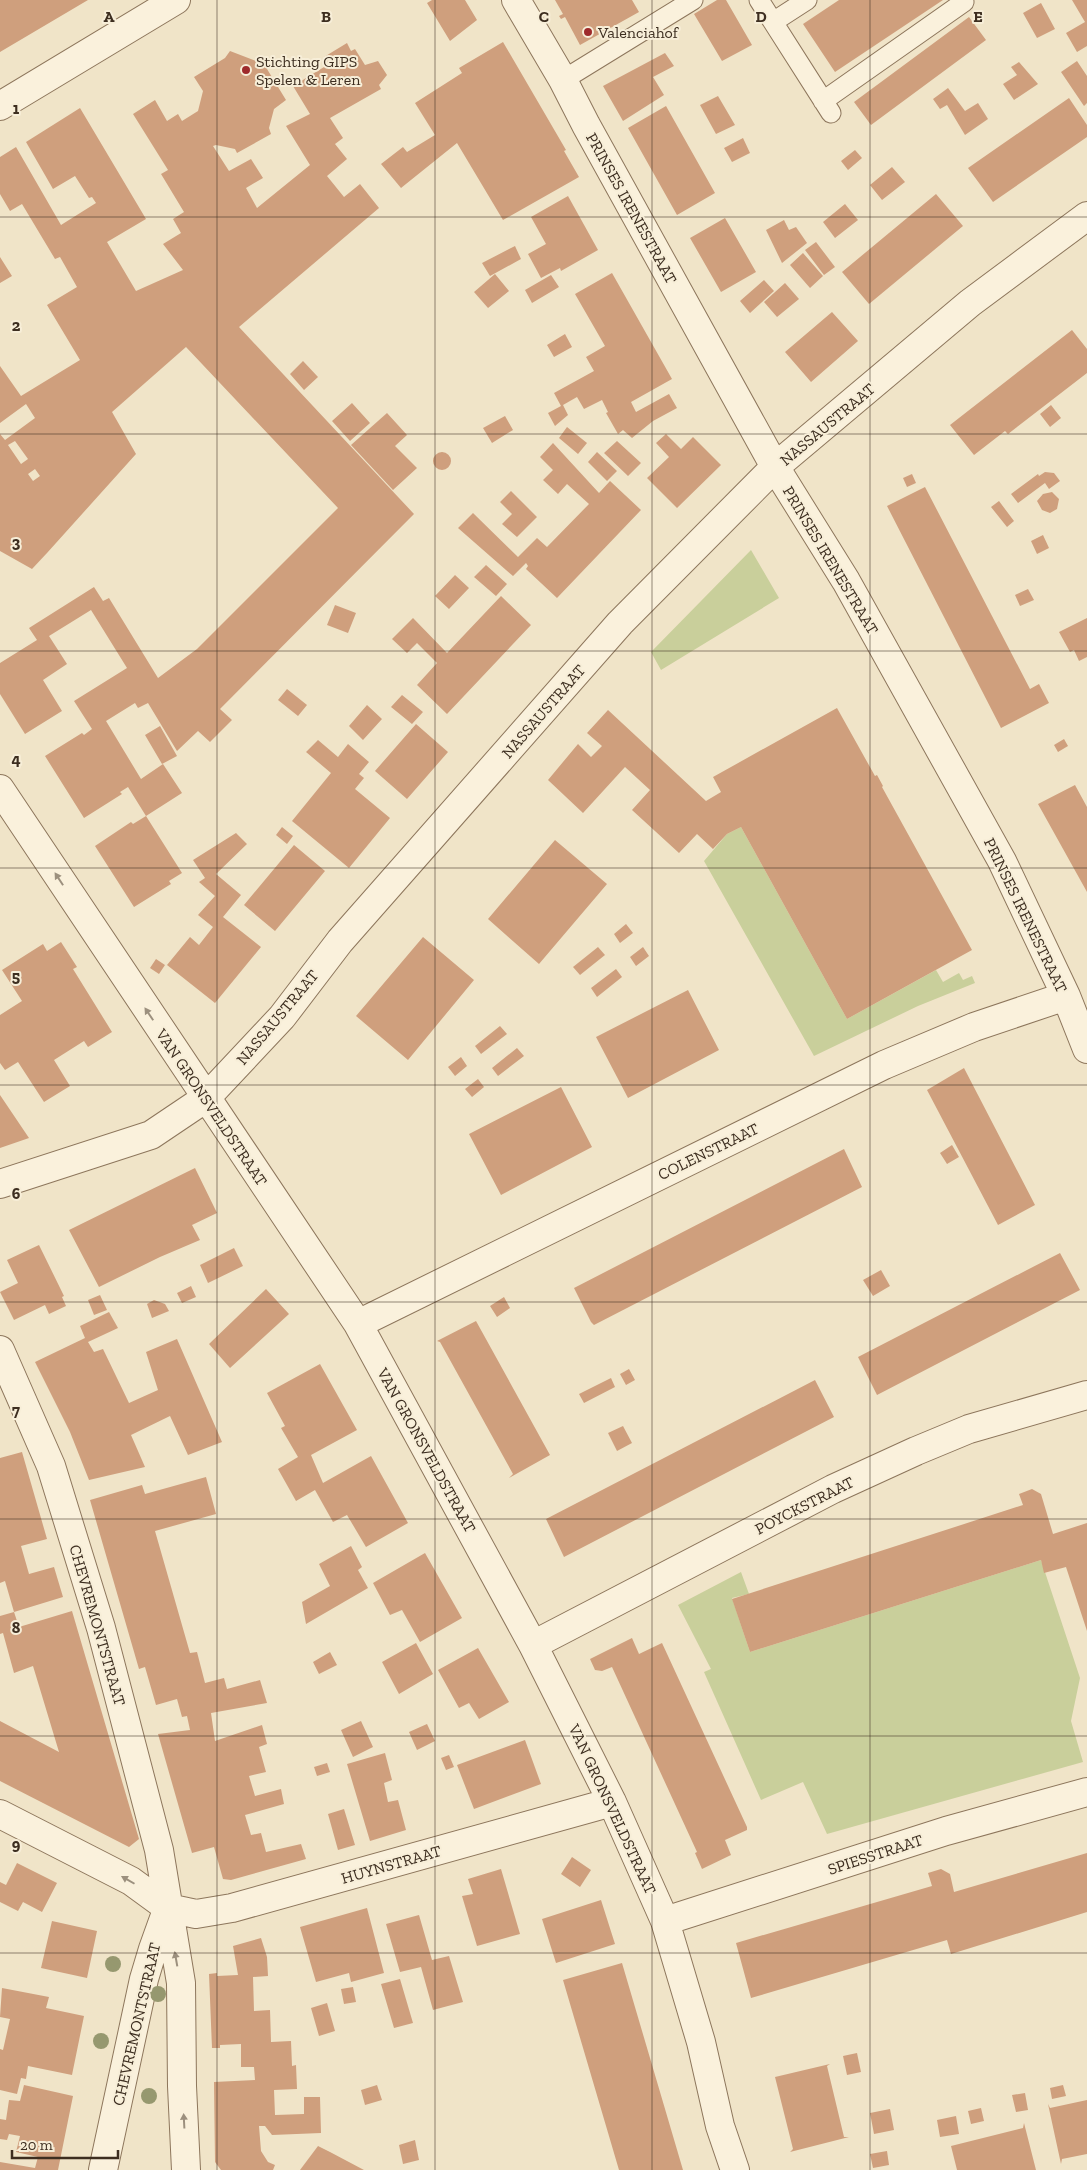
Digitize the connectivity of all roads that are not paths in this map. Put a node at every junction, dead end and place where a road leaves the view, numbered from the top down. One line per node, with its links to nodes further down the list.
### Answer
1 (176, 0): 9 (street)
2 (516, 0): 8 (street, PRINSES IRENESTRAAT)
3 (693, 0): 8 (lane)
4 (759, 0): 7 (lane)
5 (807, 0): 7 (lane)
6 (964, 2): 7 (lane)
7 (773, 22)
8 (563, 80): 11 (street, PRINSES IRENESTRAAT)
9 (0, 106)
10 (1087, 216): 11 (street, NASSAUSTRAAT)
11 (776, 467): 13 (street, PRINSES IRENESTRAAT); 15 (street, NASSAUSTRAAT)
12 (0, 789): 15 (street, VAN GRONSVELDSTRAAT, one-way to 12)
13 (1066, 996): 14 (street, PRINSES IRENESTRAAT); 17 (street, COLENSTRAAT)
14 (1087, 1049)
15 (206, 1098): 16 (street, NASSAUSTRAAT); 17 (street, VAN GRONSVELDSTRAAT)
16 (0, 1184)
17 (358, 1324): 20 (street, VAN GRONSVELDSTRAAT)
18 (0, 1350): 24 (street, CHEVREMONTSTRAAT)
19 (1087, 1395): 20 (street, POYCKSTRAAT)
20 (533, 1645): 22 (street, VAN GRONSVELDSTRAAT)
21 (1087, 1792): 25 (street, SPIESSTRAAT)
22 (612, 1802): 24 (street, HUYNSTRAAT); 25 (street, VAN GRONSVELDSTRAAT)
23 (0, 1814): 24 (street, one-way to 23)
24 (168, 1908): 26 (street, CHEVREMONTSTRAAT); 27 (street, CHEVREMONTSTRAAT, one-way to 24)
25 (665, 1920): 28 (street, VAN GRONSVELDSTRAAT)
26 (103, 2170)
27 (186, 2170)
28 (735, 2170)

